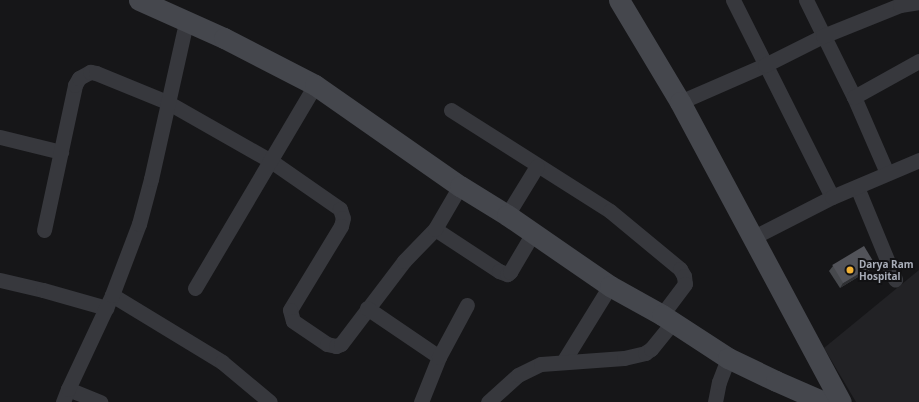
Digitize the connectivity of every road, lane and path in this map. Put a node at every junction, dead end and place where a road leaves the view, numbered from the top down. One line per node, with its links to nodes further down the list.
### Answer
1 (139, 0): 6 (street)
2 (619, 0): 13 (street)
3 (733, 0): 9 (street)
4 (806, 0): 7 (street)
5 (919, 2): 7 (street)
6 (186, 22): 10 (street); 12 (street)
7 (823, 36): 9 (street); 11 (street)
8 (919, 61): 11 (street)
9 (765, 65): 13 (street); 23 (street)
10 (315, 85): 18 (street); 21 (street)
11 (854, 97): 20 (street)
12 (167, 102): 16 (street); 18 (street); 33 (street)
13 (680, 102): 28 (street)
14 (451, 110): 19 (street)
15 (0, 137): 16 (street)
16 (61, 152): 26 (street)
17 (919, 160): 20 (street)
18 (271, 161): 32 (street); 35 (street)
19 (537, 166): 24 (street); 36 (street)
20 (887, 173): 22 (street)
21 (460, 186): 24 (street); 25 (street)
22 (857, 187): 23 (street); 29 (street)
23 (832, 197): 28 (street)
24 (507, 215): 27 (street)
25 (435, 229): 27 (street); 35 (street)
26 (44, 230)
27 (533, 233): 31 (street)
28 (754, 237): 47 (street)
29 (895, 279)
30 (0, 280): 33 (street)
31 (610, 286): 36 (street); 39 (street)
32 (195, 288)
33 (109, 302): 40 (street); 42 (street)
34 (467, 305): 37 (street)
35 (367, 308): 37 (street)
36 (667, 319): 38 (street); 39 (street)
37 (439, 357): 43 (street)
38 (728, 358): 45 (street); 46 (street)
39 (562, 362): 44 (street)
40 (65, 395): 41 (street)
41 (100, 402)
42 (270, 402)
43 (421, 402)
44 (488, 402)
45 (715, 402)
46 (824, 402)
47 (841, 402)

